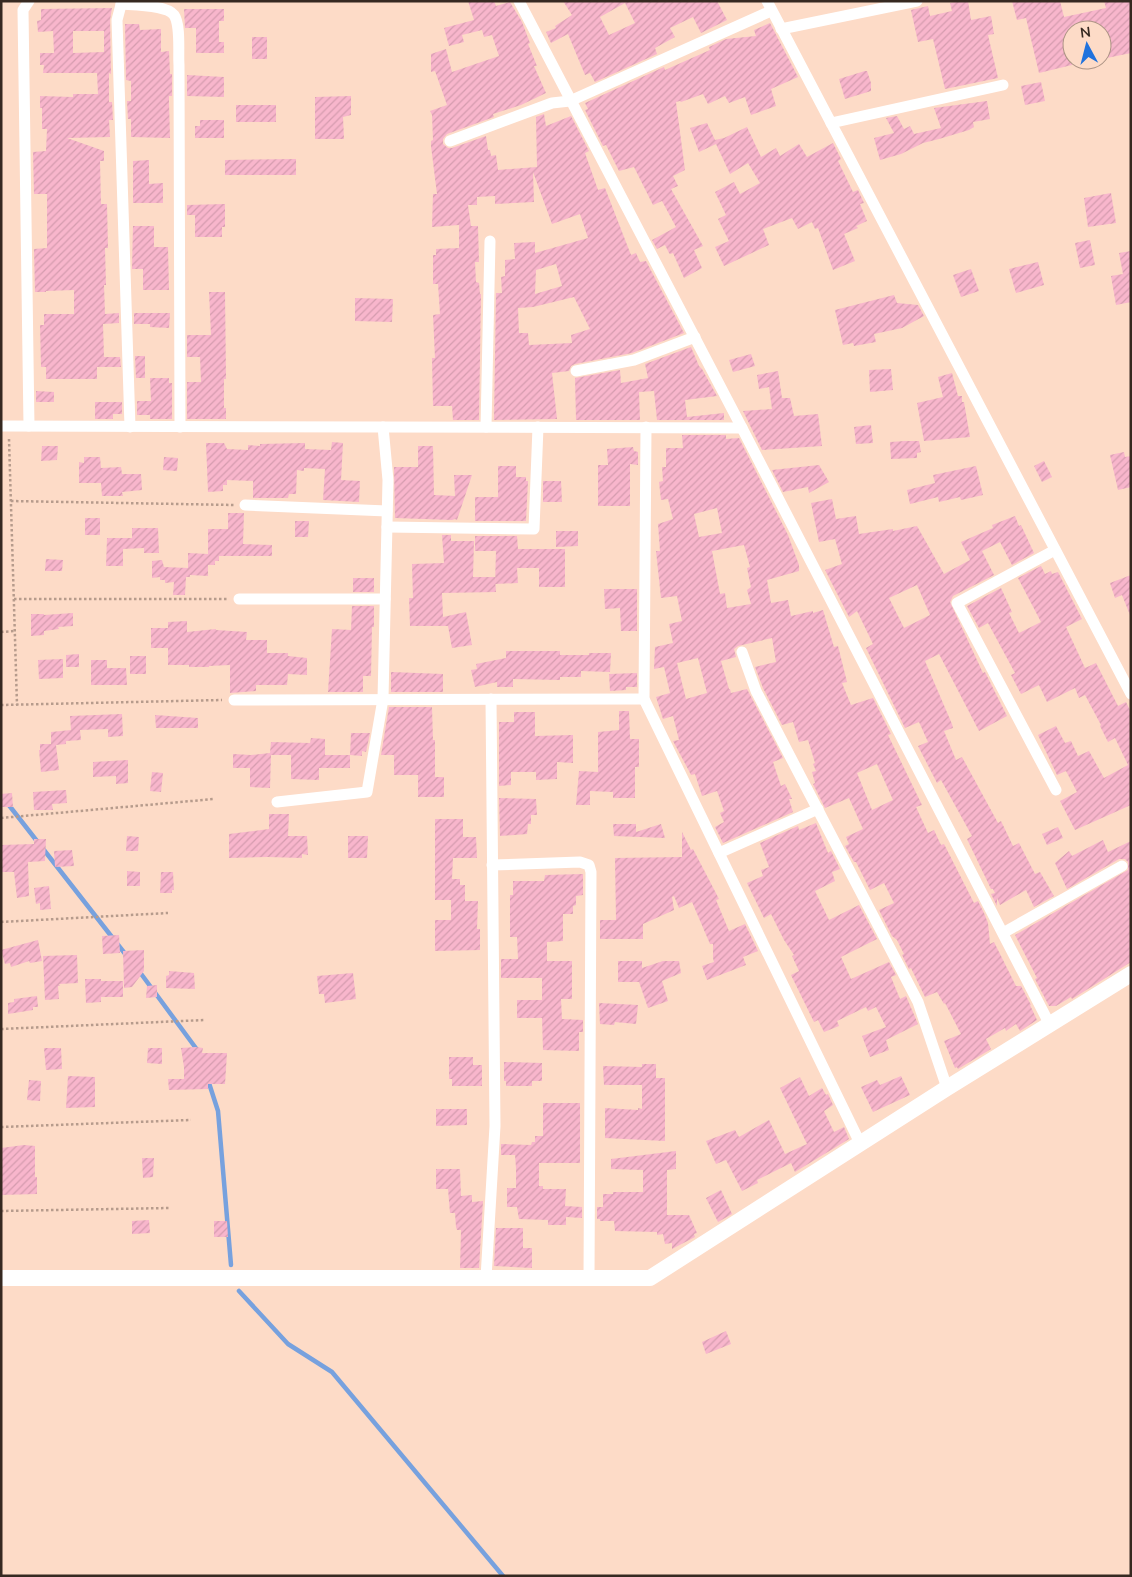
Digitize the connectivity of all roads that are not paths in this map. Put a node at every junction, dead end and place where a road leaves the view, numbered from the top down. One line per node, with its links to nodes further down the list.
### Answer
1 (29, 1): 15 (street)
2 (519, 1): 8 (street)
3 (917, 1): 6 (street)
4 (121, 2): 16 (street); 17 (street)
5 (769, 6): 6 (street); 8 (street)
6 (781, 29): 9 (street)
7 (1003, 85): 9 (street)
8 (570, 101): 10 (street); 12 (street)
9 (831, 123): 26 (street)
10 (450, 141)
11 (490, 241): 19 (street)
12 (695, 338): 13 (street); 22 (street)
13 (576, 371)
14 (5, 426): 15 (street)
15 (29, 426): 16 (street)
16 (130, 427): 17 (street)
17 (180, 427): 18 (street)
18 (383, 427): 19 (street); 24 (street)
19 (486, 427): 20 (street)
20 (538, 427): 21 (street); 25 (street)
21 (646, 428): 22 (street); 31 (street)
22 (742, 428): 41 (street)
23 (245, 505): 24 (street)
24 (387, 512): 25 (street)
25 (387, 527): 28 (street)
26 (1055, 550): 30 (street); 35 (street)
27 (239, 599): 28 (street)
28 (385, 600): 34 (street)
29 (742, 652): 37 (street)
30 (1131, 694)
31 (644, 698): 32 (street); 38 (street)
32 (491, 699): 34 (street); 39 (street)
33 (234, 700): 34 (street)
34 (383, 700): 36 (street)
35 (1056, 790)
36 (277, 802)
37 (818, 809): 38 (street); 44 (street)
38 (719, 853): 45 (street)
39 (492, 866): 47 (street); 48 (street)
40 (1122, 866): 41 (street)
41 (1003, 934): 43 (street)
42 (1131, 974): 43 (street)
43 (1050, 1025): 44 (street)
44 (947, 1088): 45 (street)
45 (861, 1145): 48 (street)
46 (1, 1278): 47 (street)
47 (486, 1278): 48 (street)
48 (589, 1278)

